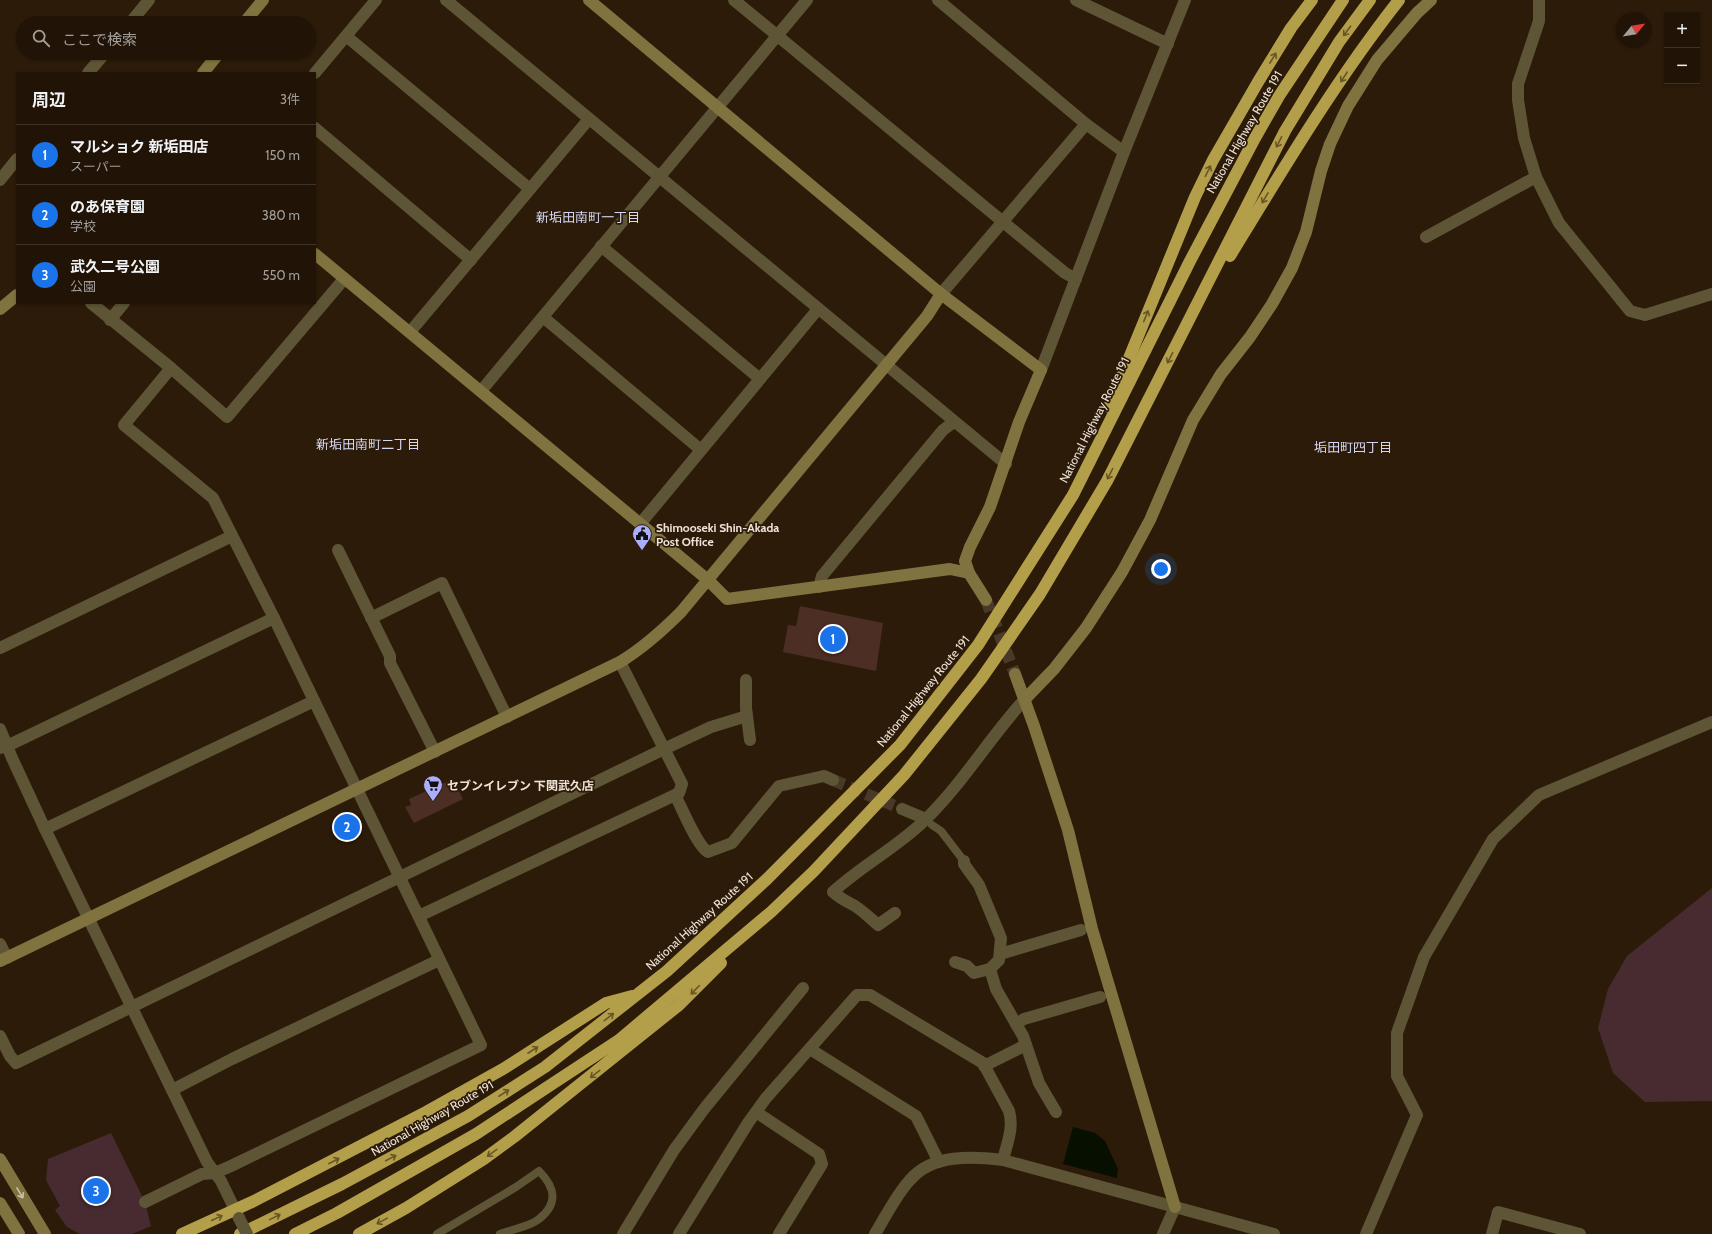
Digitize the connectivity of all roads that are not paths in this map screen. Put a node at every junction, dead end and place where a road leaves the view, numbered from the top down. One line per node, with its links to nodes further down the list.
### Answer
1 (149, 0): 17 (street)
2 (263, 0): 18 (street)
3 (376, 0): 19 (street)
4 (446, 0): 28 (street)
5 (589, 0): 27 (street)
6 (734, 0): 20 (street)
7 (807, 0): 20 (street)
8 (938, 0): 29 (street)
9 (1076, 0): 21 (street)
10 (1185, 0): 21 (street)
11 (1312, 0): 63 (highway, one-way to 11)
12 (1343, 0): 63 (highway, National Highway Route 191)
13 (1370, 0): 54 (highway, one-way to 54)
14 (1399, 0): 54 (highway, one-way to 54)
15 (1431, 0): 77 (street)
16 (1539, 0): 34 (street)
17 (136, 16)
18 (250, 16)
19 (346, 36): 26 (street); 36 (street)
20 (776, 36): 27 (street); 37 (street)
21 (1168, 44): 31 (street)
22 (99, 60): 24 (street)
23 (213, 60): 25 (street)
24 (89, 72)
25 (204, 72)
26 (316, 72)
27 (717, 107): 33 (street); 44 (street)
28 (589, 119): 33 (street); 36 (street)
29 (1086, 124): 31 (street); 37 (street)
30 (316, 129): 41 (street)
31 (1124, 152): 43 (street)
32 (16, 160): 35 (street)
33 (660, 176): 39 (street); 50 (street)
34 (1536, 177): 38 (street); 45 (street)
35 (0, 180)
36 (530, 189): 41 (street)
37 (1002, 222): 43 (street); 44 (street)
38 (1426, 237)
39 (602, 246): 51 (street); 58 (street)
40 (316, 255): 42 (street)
41 (471, 260): 53 (street)
42 (344, 279): 53 (street); 56 (street)
43 (1076, 279): 57 (street)
44 (941, 294): 55 (street); 57 (street)
45 (1712, 294)
46 (16, 296): 49 (street)
47 (92, 304): 52 (street)
48 (123, 304): 52 (street)
49 (0, 308)
50 (818, 309): 55 (street); 58 (street)
51 (543, 317): 59 (street); 61 (street)
52 (110, 320): 56 (street)
53 (410, 332): 59 (street)
54 (1178, 341): 95 (highway, one-way to 95)
55 (886, 365): 60 (street); 68 (street)
56 (171, 368): 65 (street)
57 (1041, 370): 62 (street)
58 (760, 379): 61 (street)
59 (481, 392): 64 (street)
60 (954, 422): 62 (street); 69 (street)
61 (701, 450): 64 (street)
62 (1006, 464): 67 (street)
63 (1073, 495): 107 (highway, National Highway Route 191)
64 (640, 524): 68 (street)
65 (232, 536): 71 (street); 73 (street)
66 (338, 550): 72 (street)
67 (969, 573): 69 (street); 70 (street)
68 (708, 580): 69 (street); 74 (street)
69 (819, 587)
70 (986, 600)
71 (274, 618): 78 (street); 84 (street)
72 (371, 618): 80 (street); 86 (street)
73 (0, 648)
74 (620, 662): 80 (street); 85 (street)
75 (1015, 674): 77 (street)
76 (746, 680): 79 (street)
77 (1025, 699): 91 (street); 124 (street)
78 (314, 701): 88 (street); 92 (street)
79 (747, 716): 83 (street); 85 (street)
80 (507, 717): 86 (street)
81 (1712, 722): 141 (street)
82 (0, 729): 84 (street)
83 (750, 740)
84 (3, 747): 92 (street)
85 (664, 749): 89 (street); 94 (street)
86 (435, 752): 88 (street)
87 (833, 780): 89 (street)
88 (357, 790): 94 (street); 98 (street)
89 (675, 795): 97 (street)
90 (902, 808): 91 (street)
91 (929, 822): 93 (lane); 96 (street)
92 (45, 829): 98 (street)
93 (964, 861): 101 (street)
94 (400, 877): 97 (street); 109 (street)
95 (771, 912): 131 (highway); 132 (highway, one-way to 132)
96 (895, 913)
97 (419, 916): 103 (street)
98 (89, 918): 102 (street); 109 (street)
99 (1080, 930): 101 (street)
100 (0, 944): 102 (street)
101 (1000, 954): 105 (street)
102 (3, 959)
103 (439, 960): 115 (street); 121 (street)
104 (954, 962): 105 (street)
105 (990, 969): 110 (street)
106 (803, 988): 135 (street)
107 (637, 995): 125 (highway, one-way to 107); 129 (highway, National Highway Route 191, one-way to 107)
108 (1100, 997): 110 (street)
109 (132, 1006): 111 (street); 115 (street)
110 (1020, 1022): 112 (street)
111 (0, 1036)
112 (1026, 1044): 114 (street); 117 (street)
113 (810, 1049): 114 (street); 116 (street); 120 (street)
114 (984, 1066): 119 (street)
115 (172, 1090): 121 (street)
116 (756, 1112): 136 (street); 137 (street)
117 (1056, 1112)
118 (0, 1159): 127 (street, one-way to 127)
119 (1003, 1160): 120 (street); 124 (street)
120 (939, 1162): 138 (street)
121 (215, 1173): 122 (street); 125 (street)
122 (145, 1202)
123 (0, 1203): 126 (street)
124 (1175, 1207): 139 (street); 140 (street)
125 (237, 1214): 128 (highway, one-way to 125); 130 (street, bridge)
126 (19, 1234)
127 (44, 1234)
128 (182, 1234)
129 (240, 1234)
130 (247, 1234)
131 (295, 1234)
132 (359, 1234)
133 (437, 1234): 134 (lane)
134 (500, 1234)
135 (622, 1234)
136 (680, 1234)
137 (779, 1234)
138 (875, 1234)
139 (1164, 1234)
140 (1274, 1234)
141 (1366, 1234)
142 (1492, 1234): 143 (street)
143 (1580, 1234)

